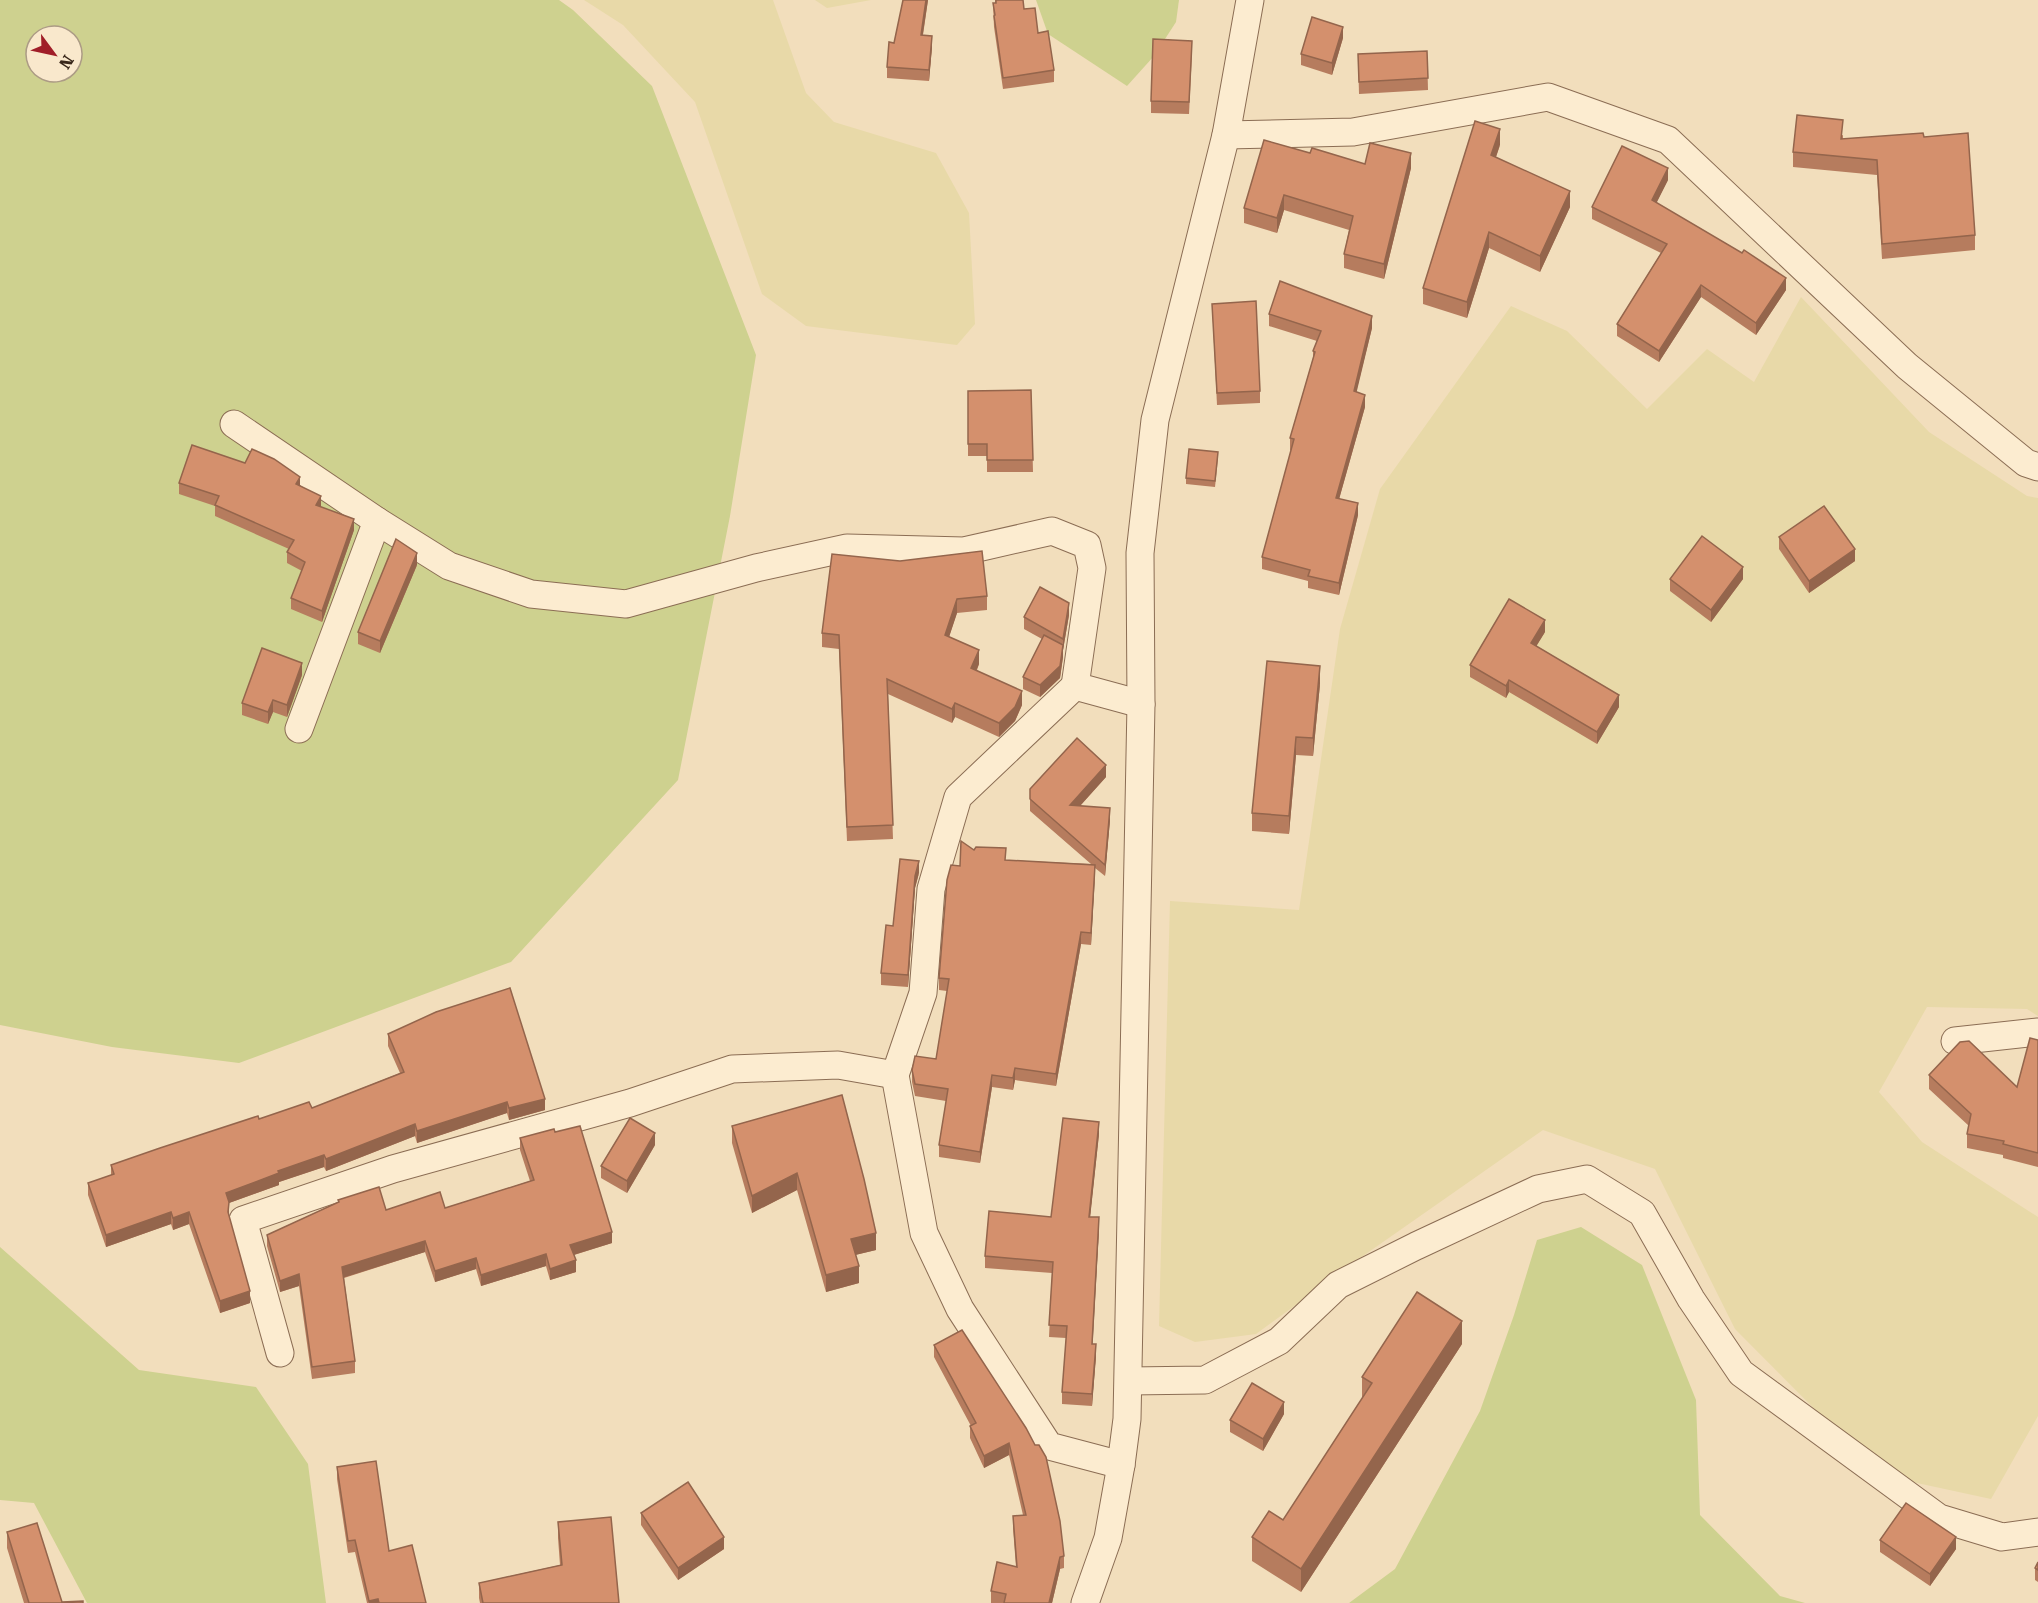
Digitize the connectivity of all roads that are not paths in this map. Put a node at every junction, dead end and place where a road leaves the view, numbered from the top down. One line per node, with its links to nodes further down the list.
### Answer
1 (1250, 0): 2 (street)
2 (1226, 135): 4 (street); 7 (street)
3 (234, 424): 5 (street)
4 (2038, 466)
5 (377, 521): 6 (street); 8 (street)
6 (1075, 686): 7 (street); 11 (street)
7 (1141, 704): 13 (street)
8 (299, 729)
9 (2038, 1032): 10 (street)
10 (1955, 1041)
11 (895, 1075): 12 (street); 14 (street)
12 (280, 1353)
13 (1129, 1381): 14 (street); 15 (street)
14 (1121, 1465): 16 (street)
15 (2038, 1532)
16 (1085, 1603)

